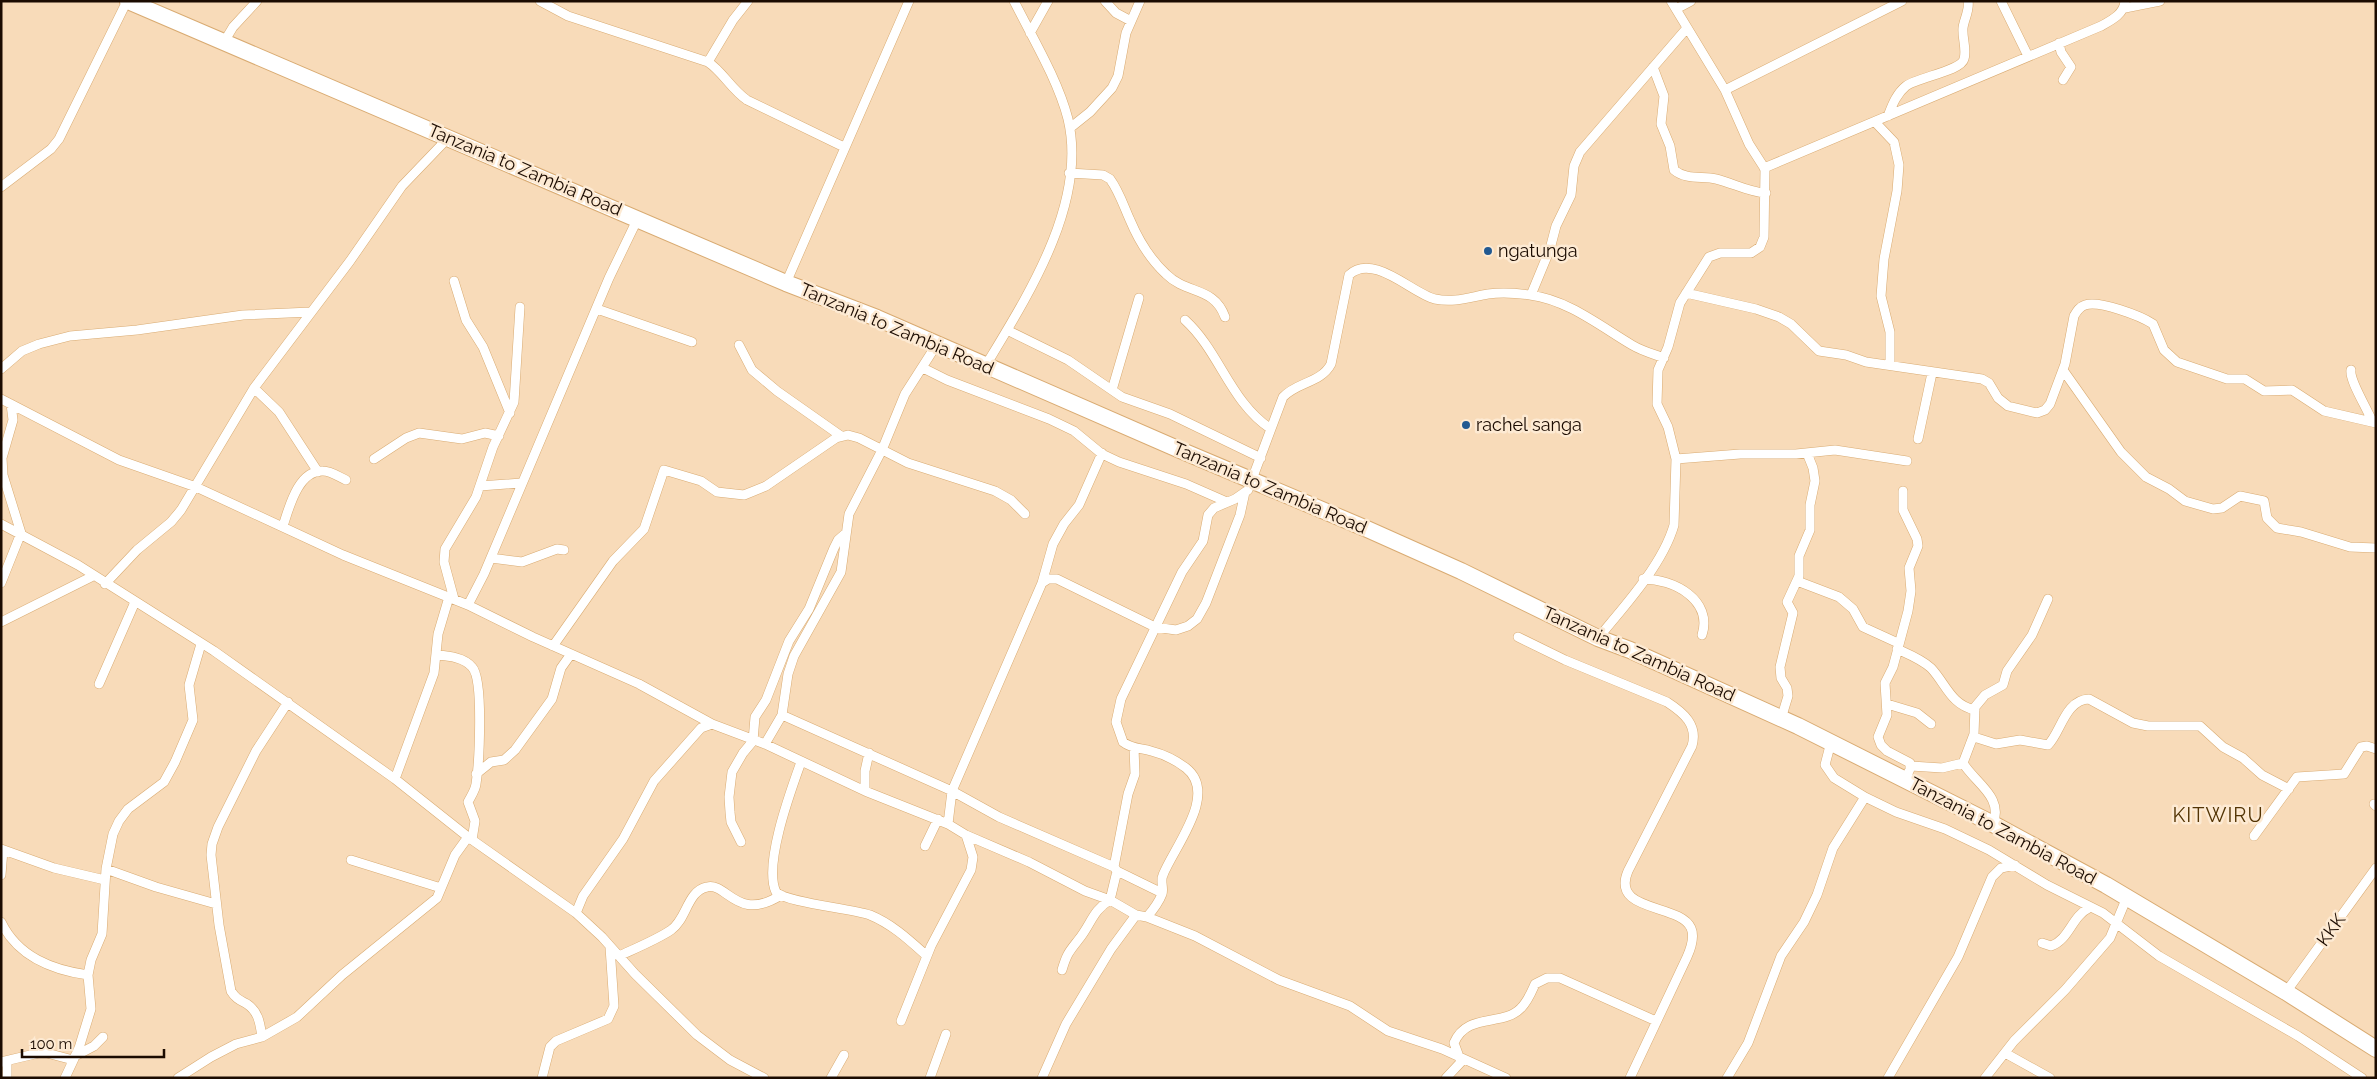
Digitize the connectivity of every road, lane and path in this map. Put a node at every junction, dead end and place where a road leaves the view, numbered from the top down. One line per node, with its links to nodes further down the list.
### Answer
1 (127, 1): 20 (highway, Tanzania to Zambia Road); 34 (street)
2 (257, 1): 20 (street)
3 (540, 1): 23 (street)
4 (748, 1): 23 (street)
5 (909, 1): 31 (street)
6 (1014, 1): 19 (street)
7 (1048, 1): 19 (street)
8 (1105, 1): 17 (street)
9 (1140, 1): 17 (street)
10 (1690, 1): 16 (street)
11 (1902, 1): 26 (street)
12 (1968, 1): 27 (street)
13 (2001, 1): 22 (street)
14 (2160, 1): 15 (street)
15 (2125, 4): 21 (street)
16 (1673, 5): 18 (street)
17 (1131, 21): 29 (street)
18 (1687, 28): 24 (street); 26 (street)
19 (1030, 33): 29 (street)
20 (224, 42): 30 (highway, Tanzania to Zambia Road)
21 (2059, 43): 22 (street); 25 (street)
22 (2028, 56): 27 (street)
23 (708, 62): 31 (street)
24 (1652, 67): 35 (street); 40 (street)
25 (2063, 80)
26 (1725, 90): 32 (street)
27 (1888, 116): 28 (street)
28 (1875, 122): 32 (street); 52 (street)
29 (1070, 128): 33 (street)
30 (449, 137): 36 (highway, Tanzania to Zambia Road); 44 (street)
31 (844, 147): 38 (street)
32 (1764, 168): 35 (street)
33 (1069, 173): 45 (street); 47 (street)
34 (1, 187)
35 (1766, 193): 39 (street)
36 (638, 218): 38 (highway, Tanzania to Zambia Road); 43 (street)
37 (454, 282): 63 (street)
38 (786, 283): 50 (highway, Tanzania to Zambia Road)
39 (1686, 293): 51 (street); 52 (street)
40 (1531, 295): 51 (street); 65 (street)
41 (1139, 298): 60 (street)
42 (520, 307): 63 (street)
43 (597, 309): 48 (street); 78 (street)
44 (311, 312): 55 (street); 59 (street)
45 (1225, 317)
46 (1185, 320): 65 (street)
47 (1007, 330): 53 (street); 60 (street)
48 (692, 342)
49 (738, 344): 67 (street)
50 (937, 344): 53 (highway, Tanzania to Zambia Road); 54 (street)
51 (1664, 358): 74 (street)
52 (1890, 364): 58 (street)
53 (986, 365): 81 (highway, Tanzania to Zambia Road)
54 (923, 368): 69 (street); 71 (street)
55 (1, 369)
56 (2063, 370): 58 (street); 64 (street); 89 (street)
57 (2351, 370): 64 (street)
58 (1932, 373): 68 (street)
59 (254, 388): 76 (street); 80 (street)
60 (1112, 390): 72 (street)
61 (1, 399): 62 (street)
62 (11, 404): 80 (street); 87 (street)
63 (510, 413): 66 (street)
64 (2374, 422)
65 (1271, 429): 72 (street)
66 (499, 436): 73 (street); 79 (street)
67 (841, 436): 69 (street); 108 (street)
68 (1918, 439)
69 (882, 450): 84 (street); 88 (street)
70 (1807, 453): 74 (street); 75 (street); 95 (street)
71 (1102, 454): 83 (street); 96 (street)
72 (1261, 458): 81 (street)
73 (374, 459)
74 (1676, 460): 93 (street)
75 (1907, 461)
76 (318, 472): 77 (street); 86 (street)
77 (346, 480)
78 (522, 482): 79 (street); 91 (street)
79 (480, 486): 98 (street)
80 (196, 487): 86 (street); 97 (street)
81 (1249, 487): 83 (street); 103 (street); 106 (highway, Tanzania to Zambia Road)
82 (1903, 491): 109 (street)
83 (1227, 502): 103 (street)
84 (1025, 514)
85 (1, 524): 87 (street)
86 (283, 526): 98 (street)
87 (21, 533): 92 (street); 94 (street)
88 (846, 533): 116 (street); 121 (street)
89 (2376, 548)
90 (564, 550): 91 (street)
91 (491, 558): 101 (street)
92 (93, 576): 97 (street); 102 (street)
93 (1643, 579): 104 (street); 106 (street)
94 (1, 582)
95 (1797, 582): 109 (street); 117 (street)
96 (1042, 583): 103 (street); 134 (street)
97 (105, 584): 100 (street)
98 (451, 598): 101 (street); 111 (street)
99 (2048, 599): 115 (street)
100 (135, 602): 107 (street); 112 (street)
101 (468, 605): 108 (street)
102 (1, 622)
103 (1155, 627): 124 (street)
104 (1702, 635)
105 (1518, 637): 172 (street)
106 (1598, 638): 117 (highway, Tanzania to Zambia Road)
107 (201, 644): 113 (street); 148 (street)
108 (553, 646): 110 (street)
109 (1897, 646): 114 (street); 115 (street)
110 (571, 654): 118 (street); 130 (street)
111 (436, 655): 130 (street); 131 (street)
112 (99, 684)
113 (288, 702): 131 (street); 157 (street)
114 (1887, 704): 119 (street); 129 (street)
115 (1975, 710): 120 (street)
116 (782, 715): 123 (street); 126 (street)
117 (1781, 719): 122 (highway, Tanzania to Zambia Road)
118 (712, 724): 121 (street); 159 (street)
119 (1931, 724)
120 (1974, 737): 128 (street); 132 (street)
121 (753, 741): 123 (street); 142 (street)
122 (1830, 742): 129 (highway, Tanzania to Zambia Road); 135 (street)
123 (765, 744): 127 (street)
124 (1134, 748): 149 (street); 153 (street)
125 (2376, 749): 132 (street)
126 (869, 753): 133 (street); 134 (street)
127 (801, 762): 133 (street); 154 (street)
128 (1963, 764): 129 (street); 138 (street)
129 (1908, 773): 138 (highway, Tanzania to Zambia Road)
130 (476, 774): 141 (street)
131 (395, 778): 141 (street)
132 (2289, 788): 140 (street)
133 (865, 790): 136 (street)
134 (952, 791): 137 (street); 149 (street)
135 (1864, 797): 146 (street); 193 (street)
136 (938, 819): 137 (street); 143 (street)
137 (948, 824): 139 (street)
138 (1993, 824): 155 (highway, Tanzania to Zambia Road)
139 (966, 835): 156 (street); 167 (street)
140 (2254, 836)
141 (470, 839): 152 (street); 159 (street)
142 (741, 842)
143 (925, 846)
144 (2, 849): 150 (street); 151 (street)
145 (351, 860): 152 (street)
146 (2015, 865): 158 (street); 194 (street)
147 (2376, 868): 170 (street, KKK)
148 (106, 869): 151 (street); 157 (street)
149 (1115, 869): 153 (street); 156 (street)
150 (1, 875)
151 (105, 880): 169 (street)
152 (441, 888): 175 (street)
153 (1162, 893): 161 (street)
154 (781, 895): 166 (street); 167 (street)
155 (2127, 897): 163 (street); 170 (highway, Tanzania to Zambia Road)
156 (1110, 900): 160 (street); 168 (street)
157 (216, 904): 175 (street)
158 (2089, 908): 163 (street); 164 (street)
159 (576, 913): 165 (street)
160 (1136, 915): 161 (street); 189 (street)
161 (1148, 917): 180 (street)
162 (1, 922): 169 (street)
163 (2117, 924): 177 (street); 197 (street)
164 (2042, 943)
165 (610, 947): 166 (street); 185 (street)
166 (619, 956): 186 (street)
167 (927, 956): 171 (street)
168 (1062, 970)
169 (88, 976): 179 (street)
170 (2286, 992): 176 (highway, Tanzania to Zambia Road)
171 (901, 1021)
172 (1656, 1021): 180 (street); 192 (street)
173 (946, 1034): 188 (street)
174 (103, 1037): 179 (street)
175 (262, 1037): 184 (street)
176 (2376, 1049)
177 (2005, 1053): 195 (street); 196 (street)
178 (844, 1055): 187 (street)
179 (74, 1058): 181 (street); 183 (street)
180 (1461, 1058): 190 (street); 191 (street)
181 (4, 1062): 182 (street)
182 (7, 1078)
183 (64, 1078)
184 (178, 1078)
185 (542, 1078)
186 (764, 1078)
187 (830, 1078)
188 (930, 1078)
189 (1042, 1078)
190 (1446, 1078)
191 (1506, 1078)
192 (1630, 1078)
193 (1727, 1078)
194 (1888, 1078)
195 (1985, 1078)
196 (2050, 1078)
197 (2362, 1078)

